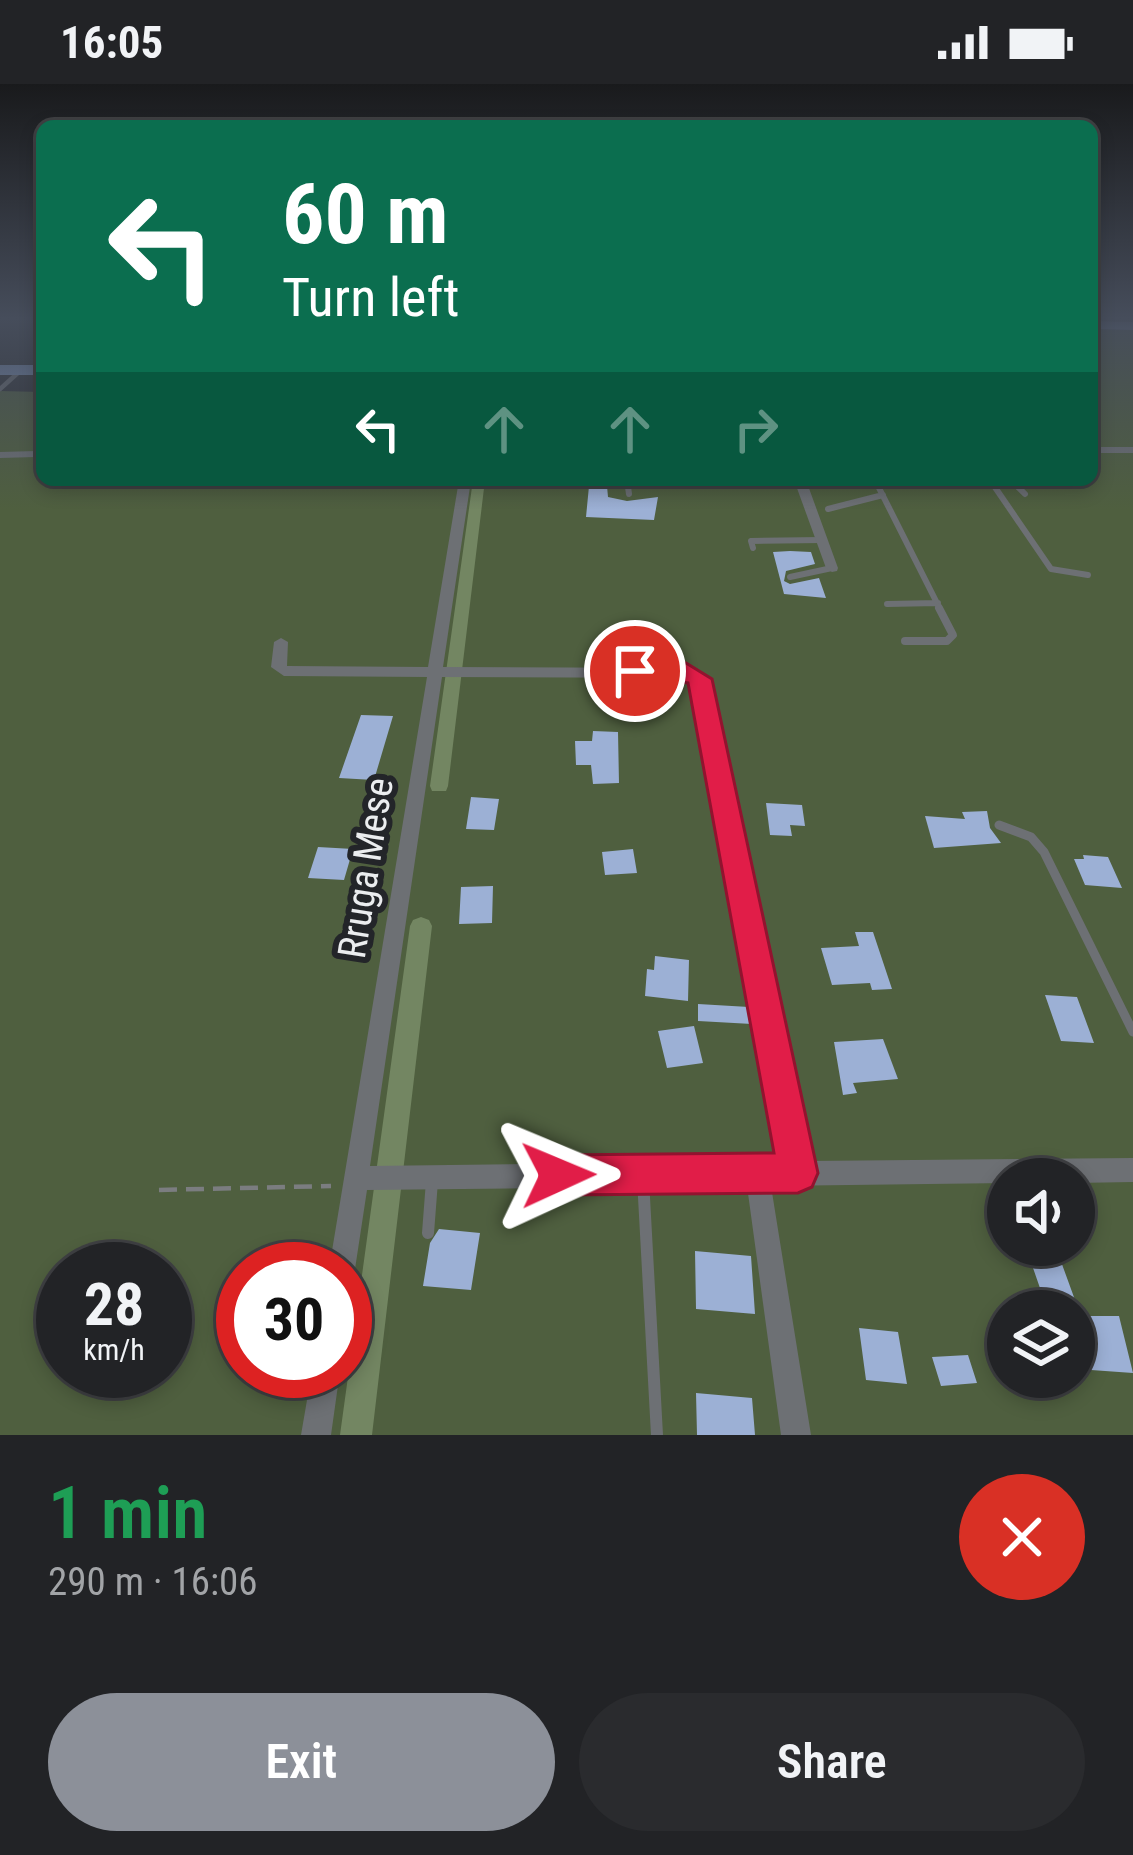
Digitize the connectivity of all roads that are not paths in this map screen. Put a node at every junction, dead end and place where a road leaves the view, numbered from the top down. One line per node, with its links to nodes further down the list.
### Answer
1 (1098, 450): 2 (street)
2 (1132, 451)
3 (36, 454): 4 (lane)
4 (0, 455)
5 (464, 486): 25 (street, Rruga Mese)
6 (628, 486): 11 (lane)
7 (802, 486): 15 (street)
8 (878, 486): 13 (lane)
9 (995, 486): 19 (lane)
10 (1017, 486): 12 (lane)
11 (629, 494)
12 (1025, 494)
13 (883, 495): 14 (lane); 21 (lane)
14 (828, 509)
15 (822, 542): 16 (lane); 17 (lane); 18 (street)
16 (753, 548)
17 (799, 548)
18 (832, 568): 20 (lane)
19 (1088, 575)
20 (790, 577)
21 (938, 603): 22 (lane); 23 (lane)
22 (887, 604)
23 (905, 641)
24 (281, 642): 25 (street)
25 (440, 672): 30 (street); 33 (street, Rruga Mese)
26 (999, 825): 27 (lane)
27 (1133, 1032)
28 (1133, 1170): 30 (street)
29 (758, 1173): 30 (street); 31 (street); 39 (street)
30 (798, 1173)
31 (643, 1174): 32 (street); 38 (lane)
32 (424, 1176): 33 (street); 34 (lane)
33 (366, 1178): 35 (street, Rruga Mese)
34 (428, 1233)
35 (349, 1242)
36 (322, 1398): 37 (street)
37 (316, 1435)
38 (657, 1435)
39 (796, 1435)

